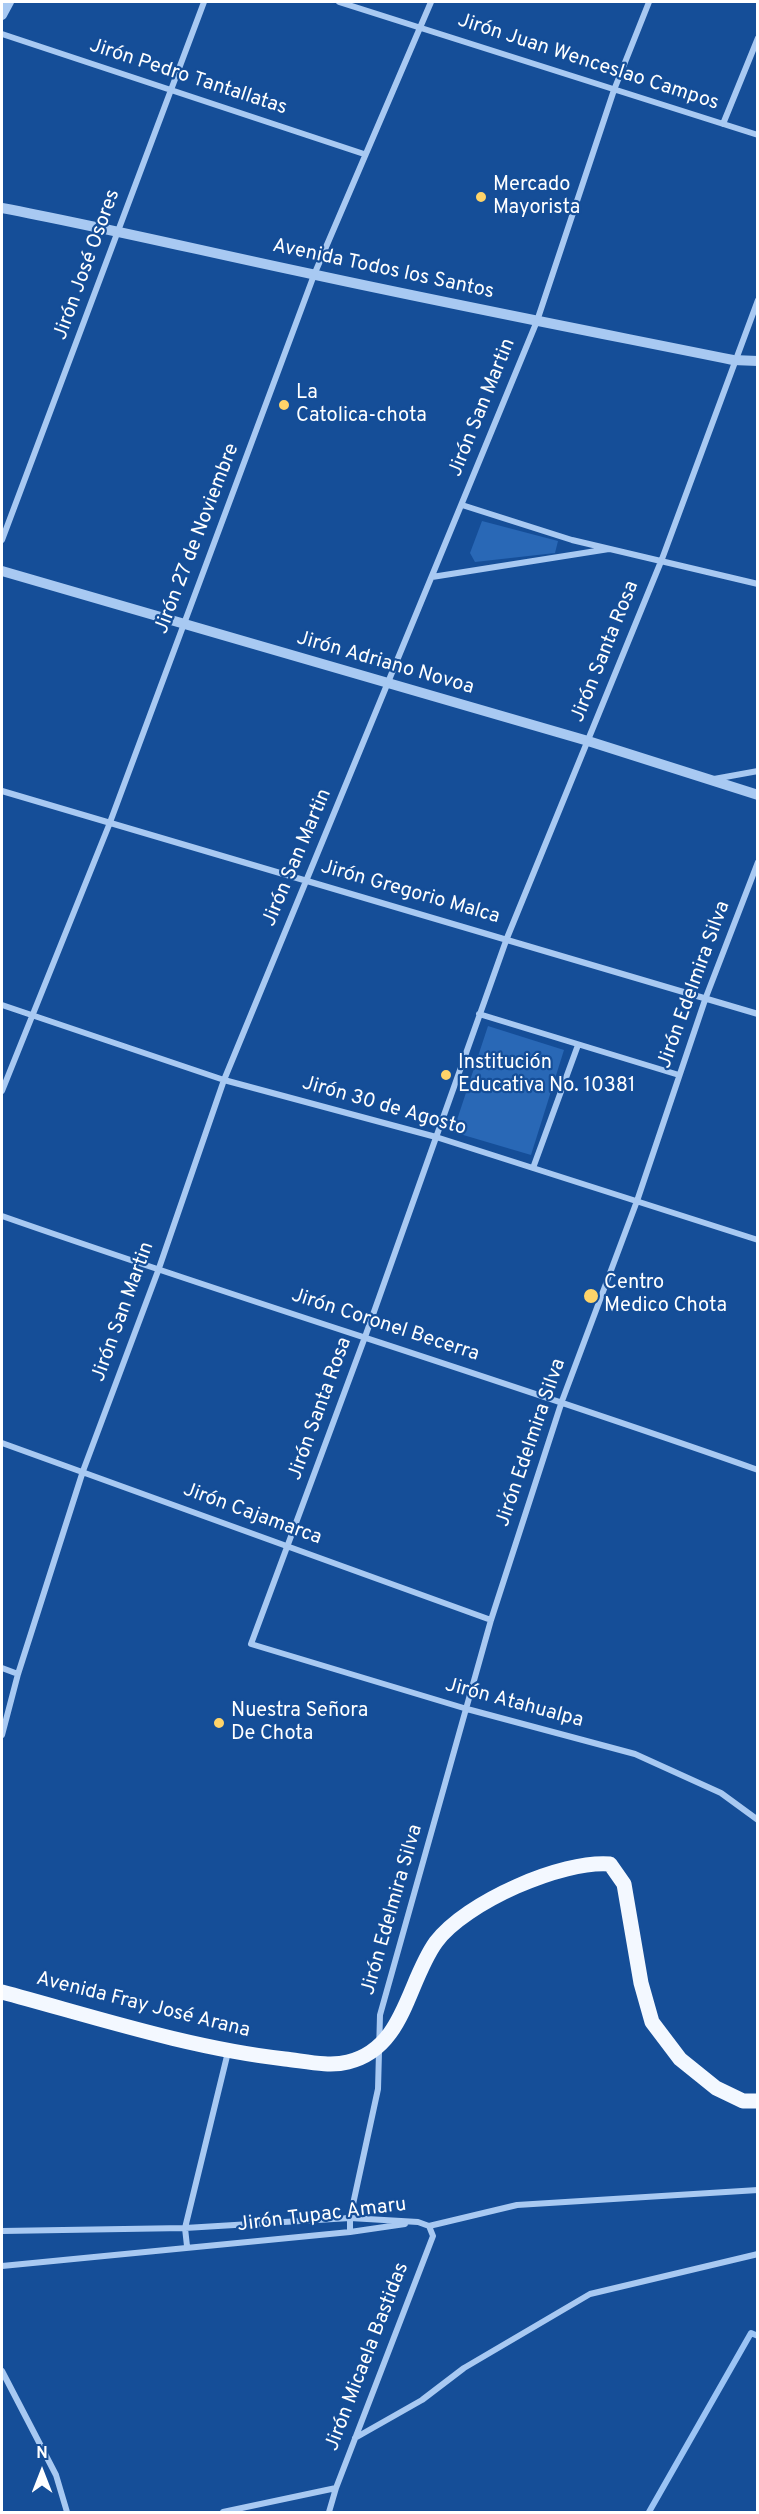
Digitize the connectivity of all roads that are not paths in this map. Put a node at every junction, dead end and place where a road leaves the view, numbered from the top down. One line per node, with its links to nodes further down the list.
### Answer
1 (9, 2): 6 (street)
2 (204, 2): 10 (street, Jirón José Osores)
3 (339, 2): 7 (street, Jirón Juan Wenceslao Campos)
4 (431, 2): 7 (street, Jirón 27 de Noviembre)
5 (650, 2): 11 (street, Jirón San Martin)
6 (2, 15)
7 (420, 27): 11 (street, Jirón Juan Wenceslao Campos); 14 (street, Jirón 27 de Noviembre)
8 (2, 34): 10 (street, Jirón Pedro Tantallatas)
9 (758, 38): 12 (street)
10 (171, 90): 14 (street, Jirón Pedro Tantallatas); 16 (street, Jirón José Osores)
11 (614, 90): 12 (street, Jirón Juan Wenceslao Campos); 19 (street, Jirón San Martin)
12 (723, 124): 13 (street, Jirón Juan Wenceslao Campos)
13 (758, 135)
14 (364, 154): 17 (street, Jirón 27 de Noviembre)
15 (2, 208): 16 (street, Avenida Todos los Santos)
16 (119, 230): 17 (street, Avenida Todos los Santos); 23 (street, Jirón José Osores)
17 (314, 275): 19 (street, Avenida Todos los Santos); 29 (street, Jirón 27 de Noviembre)
18 (758, 300): 20 (street, Jirón Santa Rosa)
19 (537, 321): 20 (street, Avenida Todos los Santos); 22 (street, Jirón San Martin)
20 (733, 360): 21 (street, Avenida Todos los Santos); 25 (street, Jirón Santa Rosa)
21 (758, 361)
22 (462, 505): 24 (street); 27 (street, Jirón San Martin)
23 (2, 540)
24 (615, 549): 25 (street); 27 (street)
25 (662, 559): 28 (street); 31 (street, Jirón Santa Rosa)
26 (2, 571): 29 (street, Jirón Adriano Novoa)
27 (432, 577): 30 (street, Jirón San Martin)
28 (758, 584)
29 (183, 624): 30 (street, Jirón Adriano Novoa); 36 (street, Jirón 27 de Noviembre)
30 (388, 684): 31 (street, Jirón Adriano Novoa); 38 (street, Jirón San Martin)
31 (588, 741): 33 (street, Jirón Adriano Novoa); 39 (street, Jirón Santa Rosa)
32 (758, 771): 33 (street)
33 (713, 780): 35 (street, Jirón Adriano Novoa)
34 (2, 791): 36 (street, Jirón Gregorio Malca)
35 (758, 795)
36 (109, 825): 38 (street, Jirón Gregorio Malca); 44 (street, Jirón 27 de Noviembre)
37 (758, 862): 40 (street, Jirón Edelmira Silva)
38 (307, 880): 39 (street, Jirón Gregorio Malca); 47 (street, Jirón San Martin)
39 (507, 938): 40 (street, Jirón Gregorio Malca); 42 (street, Jirón Santa Rosa)
40 (706, 998): 43 (street, Jirón Gregorio Malca); 46 (street, Jirón Edelmira Silva)
41 (2, 1005): 44 (street, Jirón 30 de Agosto)
42 (479, 1014): 45 (street); 49 (street, Jirón Santa Rosa)
43 (758, 1014)
44 (31, 1015): 47 (street, Jirón 30 de Agosto); 48 (street, Jirón 27 de Noviembre)
45 (578, 1045): 46 (street); 50 (street)
46 (679, 1076): 51 (street, Jirón Edelmira Silva)
47 (224, 1080): 49 (street, Jirón 30 de Agosto); 54 (street, Jirón San Martin)
48 (2, 1090)
49 (436, 1137): 50 (street, Jirón 30 de Agosto); 55 (street, Jirón Santa Rosa)
50 (533, 1168): 51 (street, Jirón 30 de Agosto)
51 (637, 1201): 53 (street, Jirón 30 de Agosto); 56 (street, Jirón Edelmira Silva)
52 (2, 1216): 54 (street, Jirón Coronel Becerra)
53 (758, 1240)
54 (158, 1271): 55 (street, Jirón Coronel Becerra); 59 (street, Jirón San Martin)
55 (365, 1337): 56 (street, Jirón Coronel Becerra); 60 (street, Jirón Santa Rosa)
56 (562, 1401): 58 (street, Jirón Coronel Becerra); 61 (street, Jirón Edelmira Silva)
57 (2, 1443): 59 (street, Jirón Cajamarca)
58 (758, 1470)
59 (83, 1471): 60 (street, Jirón Cajamarca); 64 (street, Jirón San Martin)
60 (289, 1546): 61 (street, Jirón Cajamarca); 62 (street, Jirón Santa Rosa)
61 (491, 1620): 65 (street, Jirón Edelmira Silva)
62 (251, 1644): 65 (street, Jirón Atahualpa)
63 (2, 1668): 64 (street)
64 (18, 1674): 66 (street, Jirón San Martin)
65 (467, 1709): 67 (street, Jirón Atahualpa); 69 (street, Jirón Edelmira Silva)
66 (2, 1735)
67 (758, 1820)
68 (2, 1992): 70 (main road, Avenida Fray José Arana)
69 (380, 2048): 70 (main road, Avenida Fray José Arana); 71 (main road); 73 (street, Jirón Edelmira Silva)
70 (228, 2052): 76 (street)
71 (758, 2101)
72 (758, 2190): 75 (street)
73 (350, 2218): 74 (street, Jirón Tupac Amaru); 76 (street, Jirón Tupac Amaru); 78 (street, Jirón Edelmira Silva)
74 (418, 2222): 75 (street); 78 (street, Jirón Tupac Amaru)
75 (429, 2226): 83 (street, Jirón Micaela Bastidas)
76 (185, 2228): 77 (street, Jirón Tupac Amaru); 79 (street)
77 (2, 2231)
78 (350, 2232): 79 (street, Jirón Tupac Amaru)
79 (187, 2246): 81 (street, Jirón Tupac Amaru)
80 (758, 2254): 83 (street)
81 (2, 2266)
82 (2, 2371): 85 (street)
83 (355, 2438): 84 (street, Jirón Micaela Bastidas)
84 (336, 2488): 86 (street); 87 (street, Jirón Micaela Bastidas)
85 (67, 2512)
86 (224, 2512)
87 (329, 2512)

